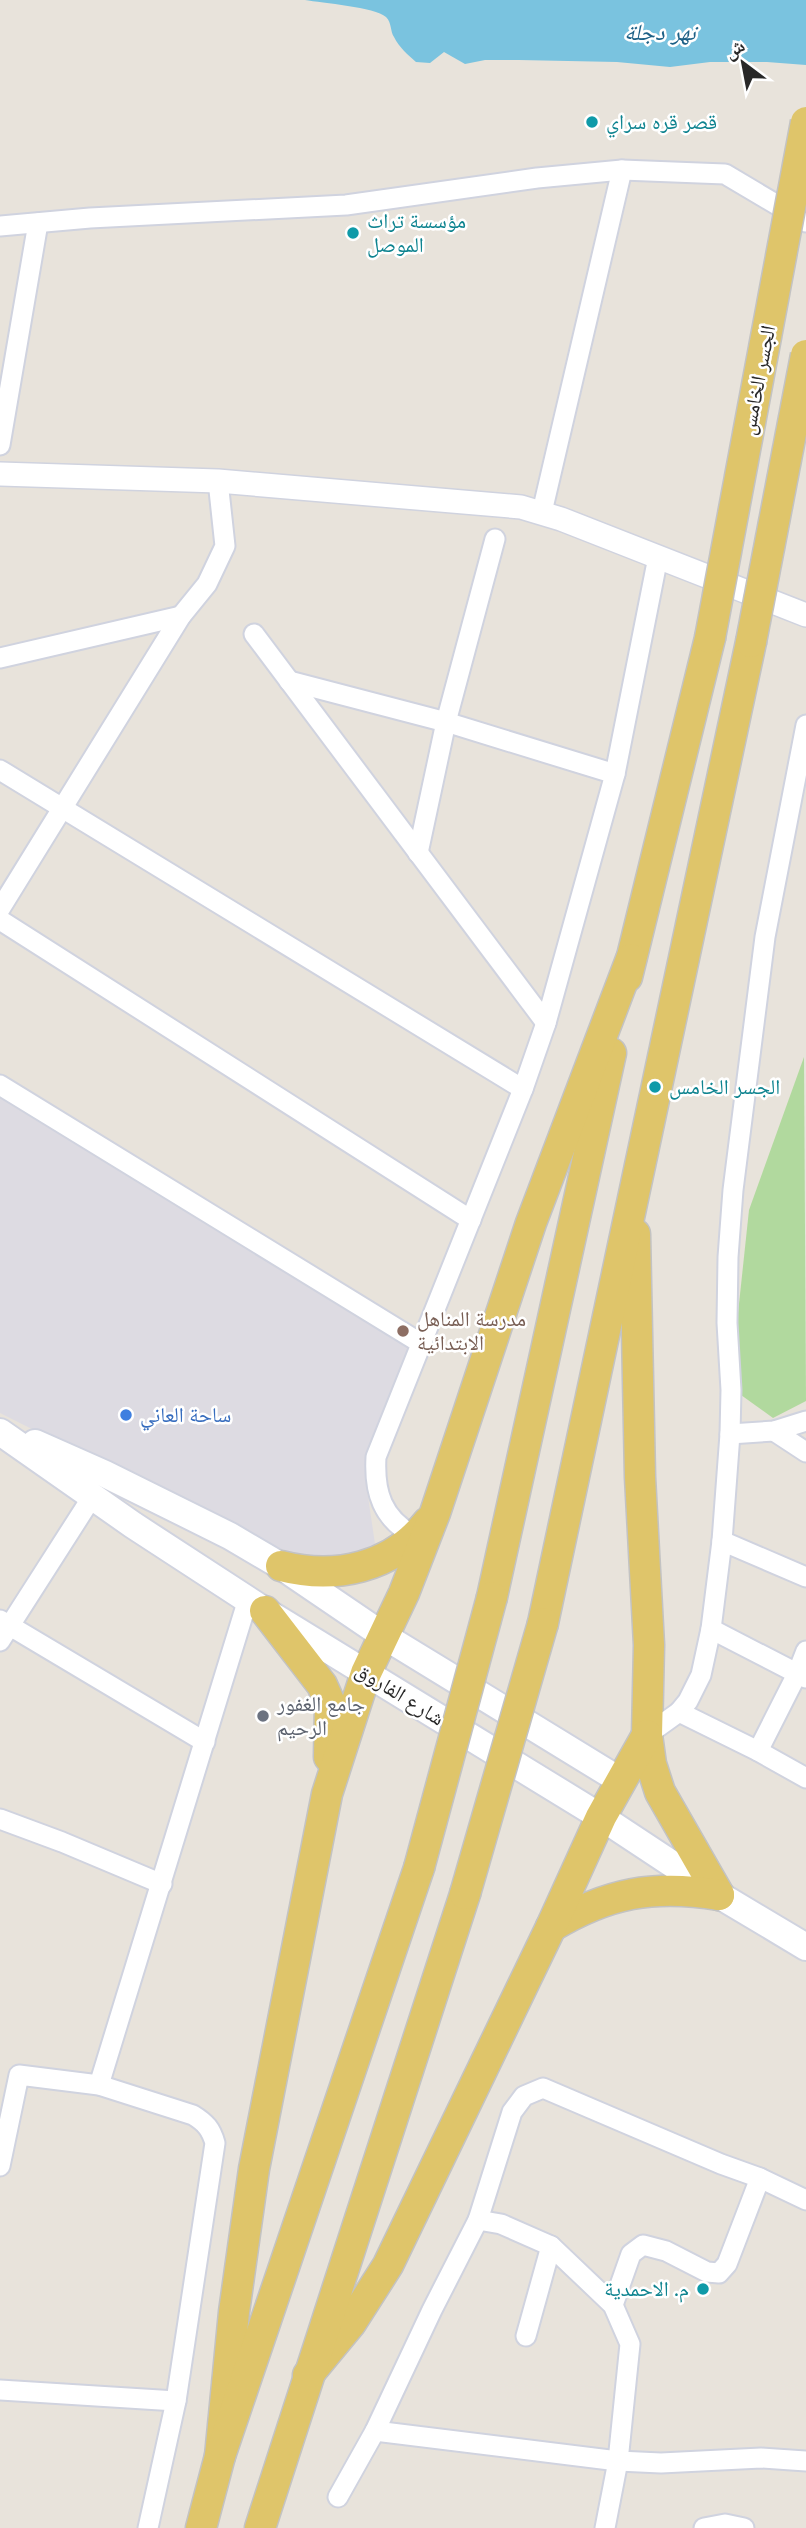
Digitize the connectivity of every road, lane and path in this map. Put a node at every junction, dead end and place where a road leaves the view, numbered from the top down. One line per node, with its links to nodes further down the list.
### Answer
1 (806, 122): 26 (main road, الجسر الخامس, bridge)
2 (622, 170): 3 (street); 4 (street); 10 (street)
3 (806, 222)
4 (38, 223): 5 (street); 7 (street)
5 (0, 226)
6 (806, 355): 30 (main road, الجسر الخامس, bridge)
7 (0, 446)
8 (0, 474): 9 (street)
9 (218, 481): 10 (street); 14 (street)
10 (542, 513): 12 (street)
11 (495, 539): 18 (street)
12 (658, 557): 13 (street); 21 (street)
13 (806, 615)
14 (181, 616): 16 (street); 22 (street)
15 (254, 634): 17 (street)
16 (0, 658)
17 (289, 681): 18 (street); 23 (street)
18 (446, 722): 21 (street); 23 (street)
19 (806, 725): 36 (street)
20 (0, 770): 22 (street)
21 (615, 774): 27 (street)
22 (62, 808): 24 (street); 29 (street)
23 (418, 853): 27 (street)
24 (0, 909)
25 (0, 920): 31 (street)
26 (631, 959): 39 (main road); 76 (main road, bridge)
27 (546, 1023): 29 (street)
28 (0, 1085): 32 (street)
29 (523, 1089): 31 (street)
30 (633, 1193): 52 (main road); 72 (main road, bridge)
31 (471, 1220): 32 (street)
32 (422, 1344): 40 (street)
33 (806, 1421): 35 (street)
34 (0, 1430): 38 (main road, شارع الفاروق); 42 (main road, شارع الفاروق)
35 (774, 1431): 36 (street); 37 (street)
36 (730, 1434): 41 (street)
37 (806, 1452)
38 (92, 1497): 44 (main road, شارع الفاروق); 45 (street)
39 (435, 1513): 40 (main road); 47 (main road)
40 (415, 1536): 42 (main road)
41 (722, 1541): 43 (street); 46 (street)
42 (281, 1566): 47 (main road, شارع الفاروق)
43 (806, 1577)
44 (257, 1605): 49 (main road, شارع الفاروق); 53 (street); 57 (main road)
45 (3, 1629): 53 (street)
46 (711, 1629): 50 (street); 51 (street)
47 (384, 1636): 49 (main road); 56 (main road, شارع الفاروق)
48 (806, 1651): 50 (street)
49 (366, 1673): 57 (main road); 58 (main road, شارع الفاروق)
50 (802, 1676): 54 (street)
51 (679, 1712): 52 (street); 54 (street)
52 (647, 1735): 56 (main road); 61 (main road)
53 (205, 1742): 60 (street)
54 (758, 1751): 55 (street)
55 (806, 1778)
56 (621, 1781): 58 (main road)
57 (327, 1794): 76 (main road)
58 (601, 1817): 61 (main road, شارع الفاروق); 62 (main road)
59 (0, 1819): 60 (street)
60 (162, 1884): 64 (street)
61 (719, 1895): 62 (main road); 63 (main road, شارع الفاروق)
62 (551, 1927): 72 (main road)
63 (806, 1947)
64 (99, 2085): 65 (street); 74 (street)
65 (0, 2166)
66 (760, 2178): 67 (street); 68 (street); 70 (street)
67 (806, 2200)
68 (478, 2220): 69 (street); 75 (street)
69 (551, 2246): 70 (street); 71 (street)
70 (613, 2305): 77 (street)
71 (526, 2336)
72 (308, 2375): 82 (main road)
73 (0, 2390): 74 (street)
74 (176, 2401): 80 (street)
75 (374, 2431): 77 (street); 79 (street)
76 (220, 2456): 81 (main road)
77 (618, 2461): 78 (street); 83 (street)
78 (806, 2461)
79 (338, 2497)
80 (148, 2528)
81 (201, 2528)
82 (260, 2528)
83 (605, 2528)
84 (704, 2528): 85 (street)
85 (744, 2528)

